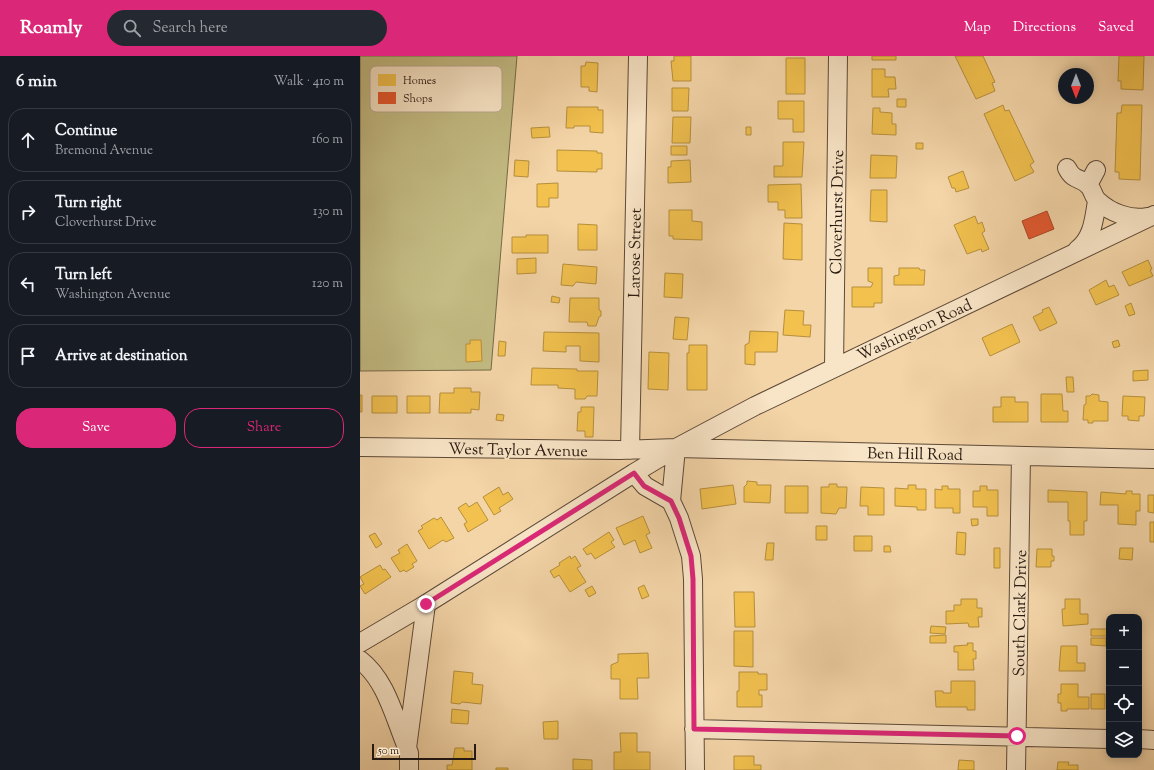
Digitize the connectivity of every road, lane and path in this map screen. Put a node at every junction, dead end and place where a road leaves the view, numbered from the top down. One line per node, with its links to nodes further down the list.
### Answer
1 (638, 56): 10 (street, Larose Street)
2 (838, 56): 7 (street, Cloverhurst Drive)
3 (1067, 168): 4 (street)
4 (1097, 201): 5 (street); 6 (street)
5 (1154, 215): 6 (street, Washington Road)
6 (1072, 254): 7 (street, Washington Road)
7 (834, 367): 9 (street, Washington Road)
8 (360, 447): 10 (street, West Taylor Avenue)
9 (676, 448): 10 (street, West Taylor Avenue); 11 (street, Ben Hill Road); 13 (street, Washington Road); 14 (street)
10 (630, 450)
11 (1021, 456): 12 (street, Ben Hill Road); 19 (street, South Clark Drive)
12 (1154, 459)
13 (634, 473): 14 (street); 15 (street, Washington Road)
14 (671, 501): 18 (street)
15 (426, 604): 16 (street, Washington Road); 23 (street)
16 (360, 643)
17 (360, 660): 23 (street)
18 (694, 729): 19 (street); 25 (street)
19 (1017, 736): 20 (street); 26 (street, South Clark Drive)
20 (1106, 739)
21 (1142, 739): 22 (street)
22 (1154, 740)
23 (407, 748): 24 (street)
24 (409, 770)
25 (695, 770)
26 (1016, 770)

